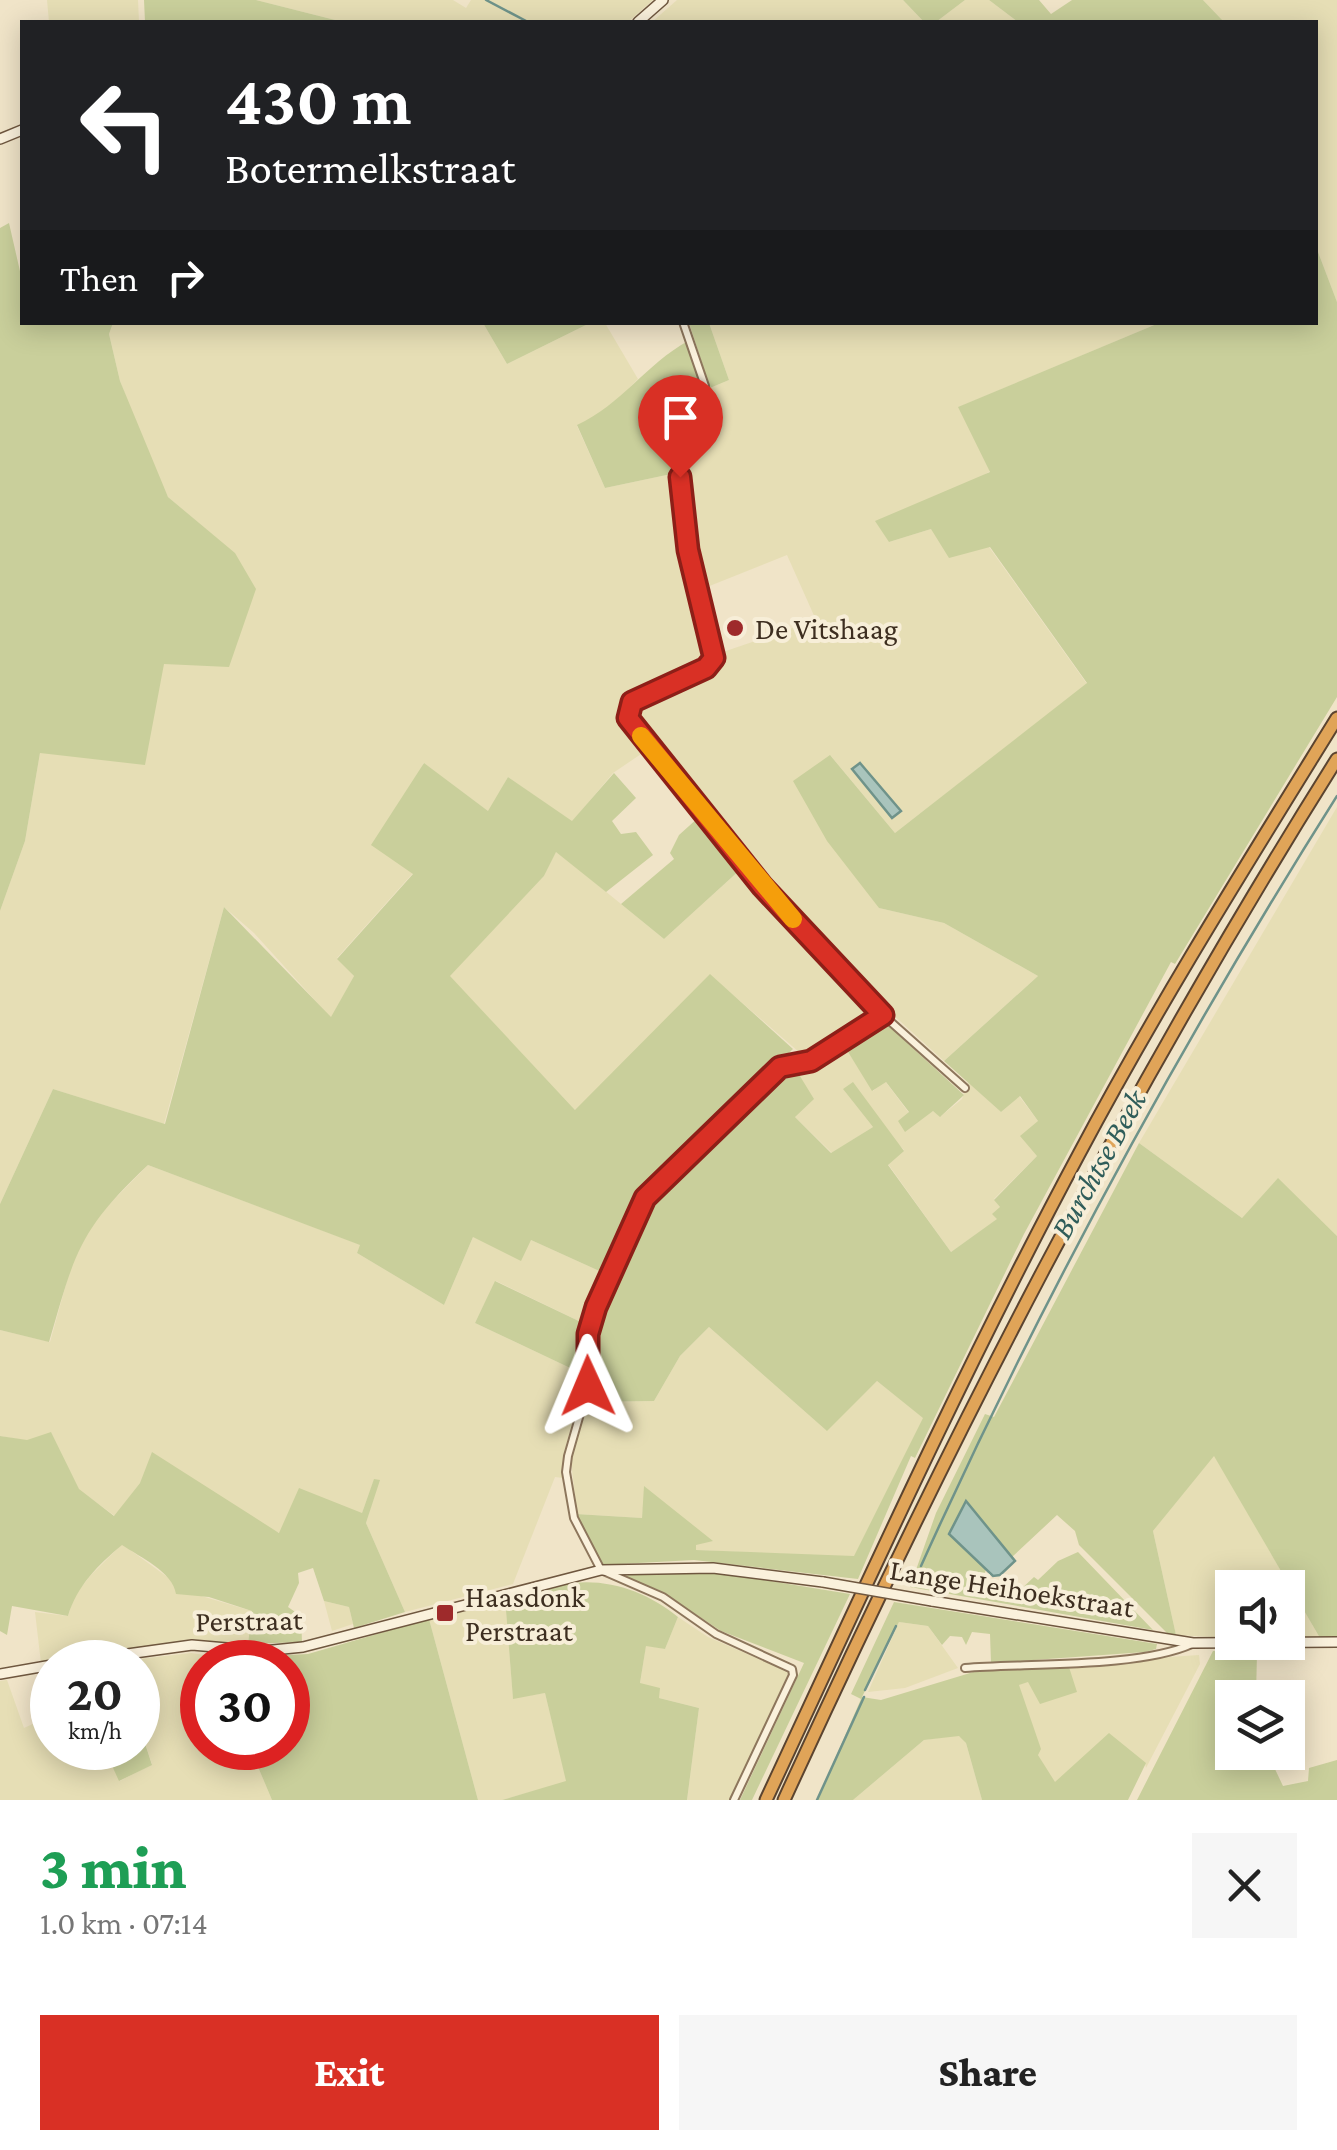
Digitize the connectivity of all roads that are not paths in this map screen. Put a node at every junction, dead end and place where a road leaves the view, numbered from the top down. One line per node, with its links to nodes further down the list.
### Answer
1 (663, 0): 2 (street)
2 (640, 20)
3 (685, 325): 6 (street)
4 (1337, 718): 17 (highway)
5 (1337, 759): 18 (highway)
6 (883, 1015): 7 (street); 8 (street)
7 (965, 1088)
8 (601, 1570): 9 (street, Perstraat); 12 (street, Perstraat); 16 (street)
9 (823, 1582): 11 (street, Lange Heihoekstraat, bridge)
10 (1337, 1642): 11 (street, Lange Heihoekstraat)
11 (1194, 1643): 13 (street, Lange Heihoekstraat)
12 (160, 1649)
13 (965, 1668)
14 (30, 1669): 15 (street)
15 (0, 1674)
16 (734, 1800)
17 (766, 1800)
18 (784, 1800)

